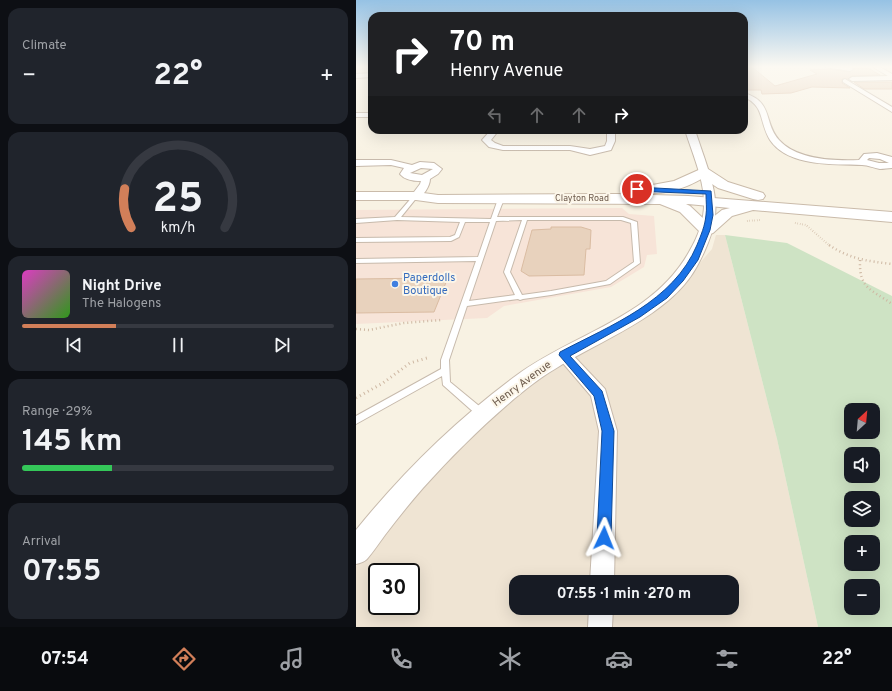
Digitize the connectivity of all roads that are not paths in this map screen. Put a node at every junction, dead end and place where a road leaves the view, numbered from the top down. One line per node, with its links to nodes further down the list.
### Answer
1 (754, 96): 10 (street)
2 (869, 96): 3 (street)
3 (892, 110)
4 (356, 115): 5 (street)
5 (368, 115)
6 (491, 134): 7 (street)
7 (611, 134)
8 (691, 134): 14 (street)
9 (892, 161): 10 (street)
10 (863, 162): 12 (street)
11 (356, 163): 13 (street)
12 (892, 165)
13 (410, 168): 15 (street); 15 (street)
14 (702, 172): 16 (main road); 19 (street); 22 (main road)
15 (426, 177): 18 (street)
16 (648, 194): 18 (main road, Clayton Road); 19 (main road, Clayton Road); 20 (main road, Clayton Road); 29 (main road)
17 (356, 196): 18 (main road, Clayton Road)
18 (416, 196): 20 (main road, Clayton Road); 24 (lane)
19 (709, 197): 22 (main road, Clayton Road); 29 (street, Henry Avenue)
20 (501, 199): 27 (lane)
21 (892, 205): 22 (main road, Clayton Road)
22 (760, 207): 23 (main road, Clayton Road); 29 (main road)
23 (892, 217)
24 (398, 218): 26 (lane); 28 (lane)
25 (525, 218): 27 (lane); 33 (lane); 33 (lane)
26 (463, 220): 27 (lane); 30 (lane)
27 (494, 220): 31 (lane)
28 (356, 221)
29 (706, 230): 35 (street, Henry Avenue)
30 (356, 240)
31 (480, 259): 32 (lane); 34 (lane)
32 (356, 261)
33 (520, 298): 34 (lane)
34 (464, 304): 36 (lane)
35 (564, 355): 37 (street, Henry Avenue); 40 (street)
36 (446, 370): 37 (lane); 38 (lane)
37 (481, 413): 39 (street, Henry Avenue)
38 (356, 420)
39 (356, 551)
40 (602, 575)
41 (601, 615): 42 (street)
42 (600, 627)

